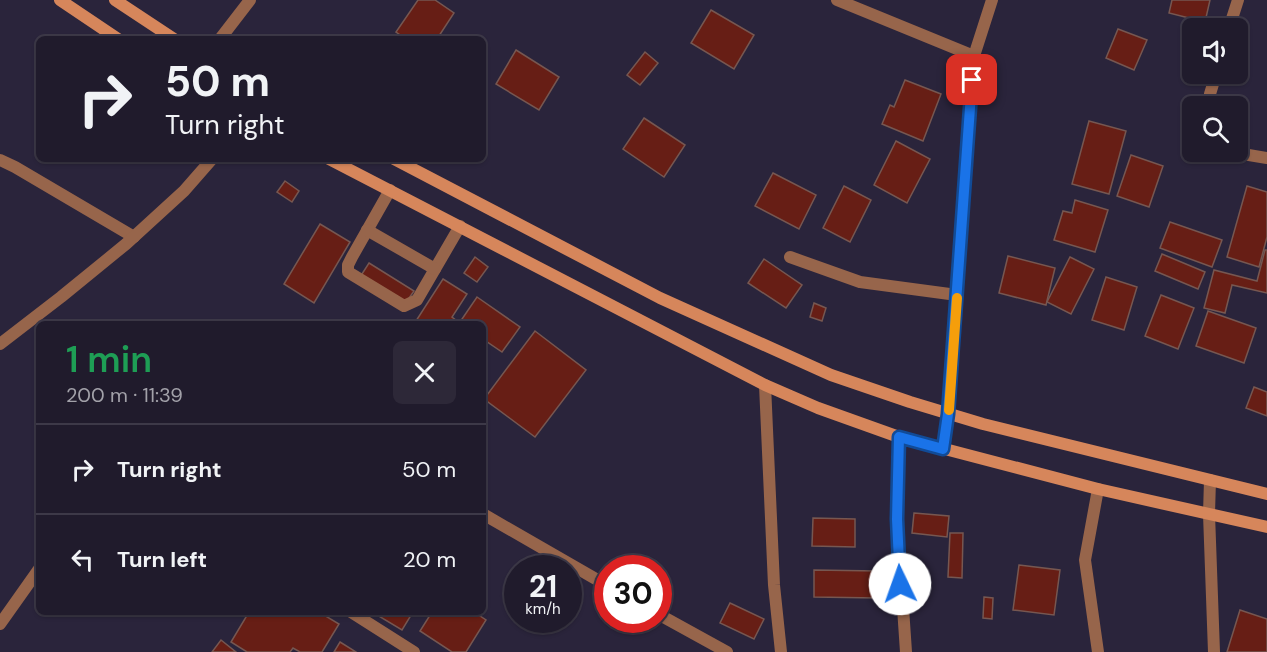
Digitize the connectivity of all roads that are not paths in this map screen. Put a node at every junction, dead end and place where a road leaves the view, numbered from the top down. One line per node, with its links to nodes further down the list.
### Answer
1 (60, 0): 8 (main road)
2 (115, 0): 9 (main road)
3 (250, 0): 10 (street)
4 (837, 0): 11 (street)
5 (992, 0): 11 (street)
6 (1238, 0): 7 (street)
7 (1232, 18)
8 (114, 36)
9 (169, 36)
10 (222, 36)
11 (974, 56): 24 (street)
12 (1248, 155): 13 (street)
13 (1267, 158)
14 (0, 160): 21 (street)
15 (209, 162): 21 (street)
16 (335, 162): 18 (main road)
17 (400, 162): 27 (main road)
18 (390, 190): 19 (main road); 20 (street)
19 (460, 226): 23 (street); 26 (main road)
20 (368, 230): 23 (street); 23 (street)
21 (134, 237): 25 (street)
22 (790, 257): 24 (street)
23 (435, 269)
24 (957, 295): 27 (street)
25 (3, 336)
26 (765, 386): 28 (main road); 43 (street)
27 (948, 414): 29 (street); 30 (main road)
28 (899, 437): 29 (main road); 44 (street)
29 (943, 449): 31 (main road)
30 (1210, 480): 32 (main road); 33 (street)
31 (1098, 489): 33 (main road); 45 (street)
32 (1267, 494)
33 (1209, 514): 35 (main road); 46 (street)
34 (486, 516): 37 (street)
35 (1267, 527)
36 (36, 573): 40 (street)
37 (594, 578)
38 (356, 615): 41 (street)
39 (672, 622): 42 (street)
40 (0, 624)
41 (414, 652)
42 (727, 652)
43 (781, 652)
44 (906, 652)
45 (1098, 652)
46 (1214, 652)

